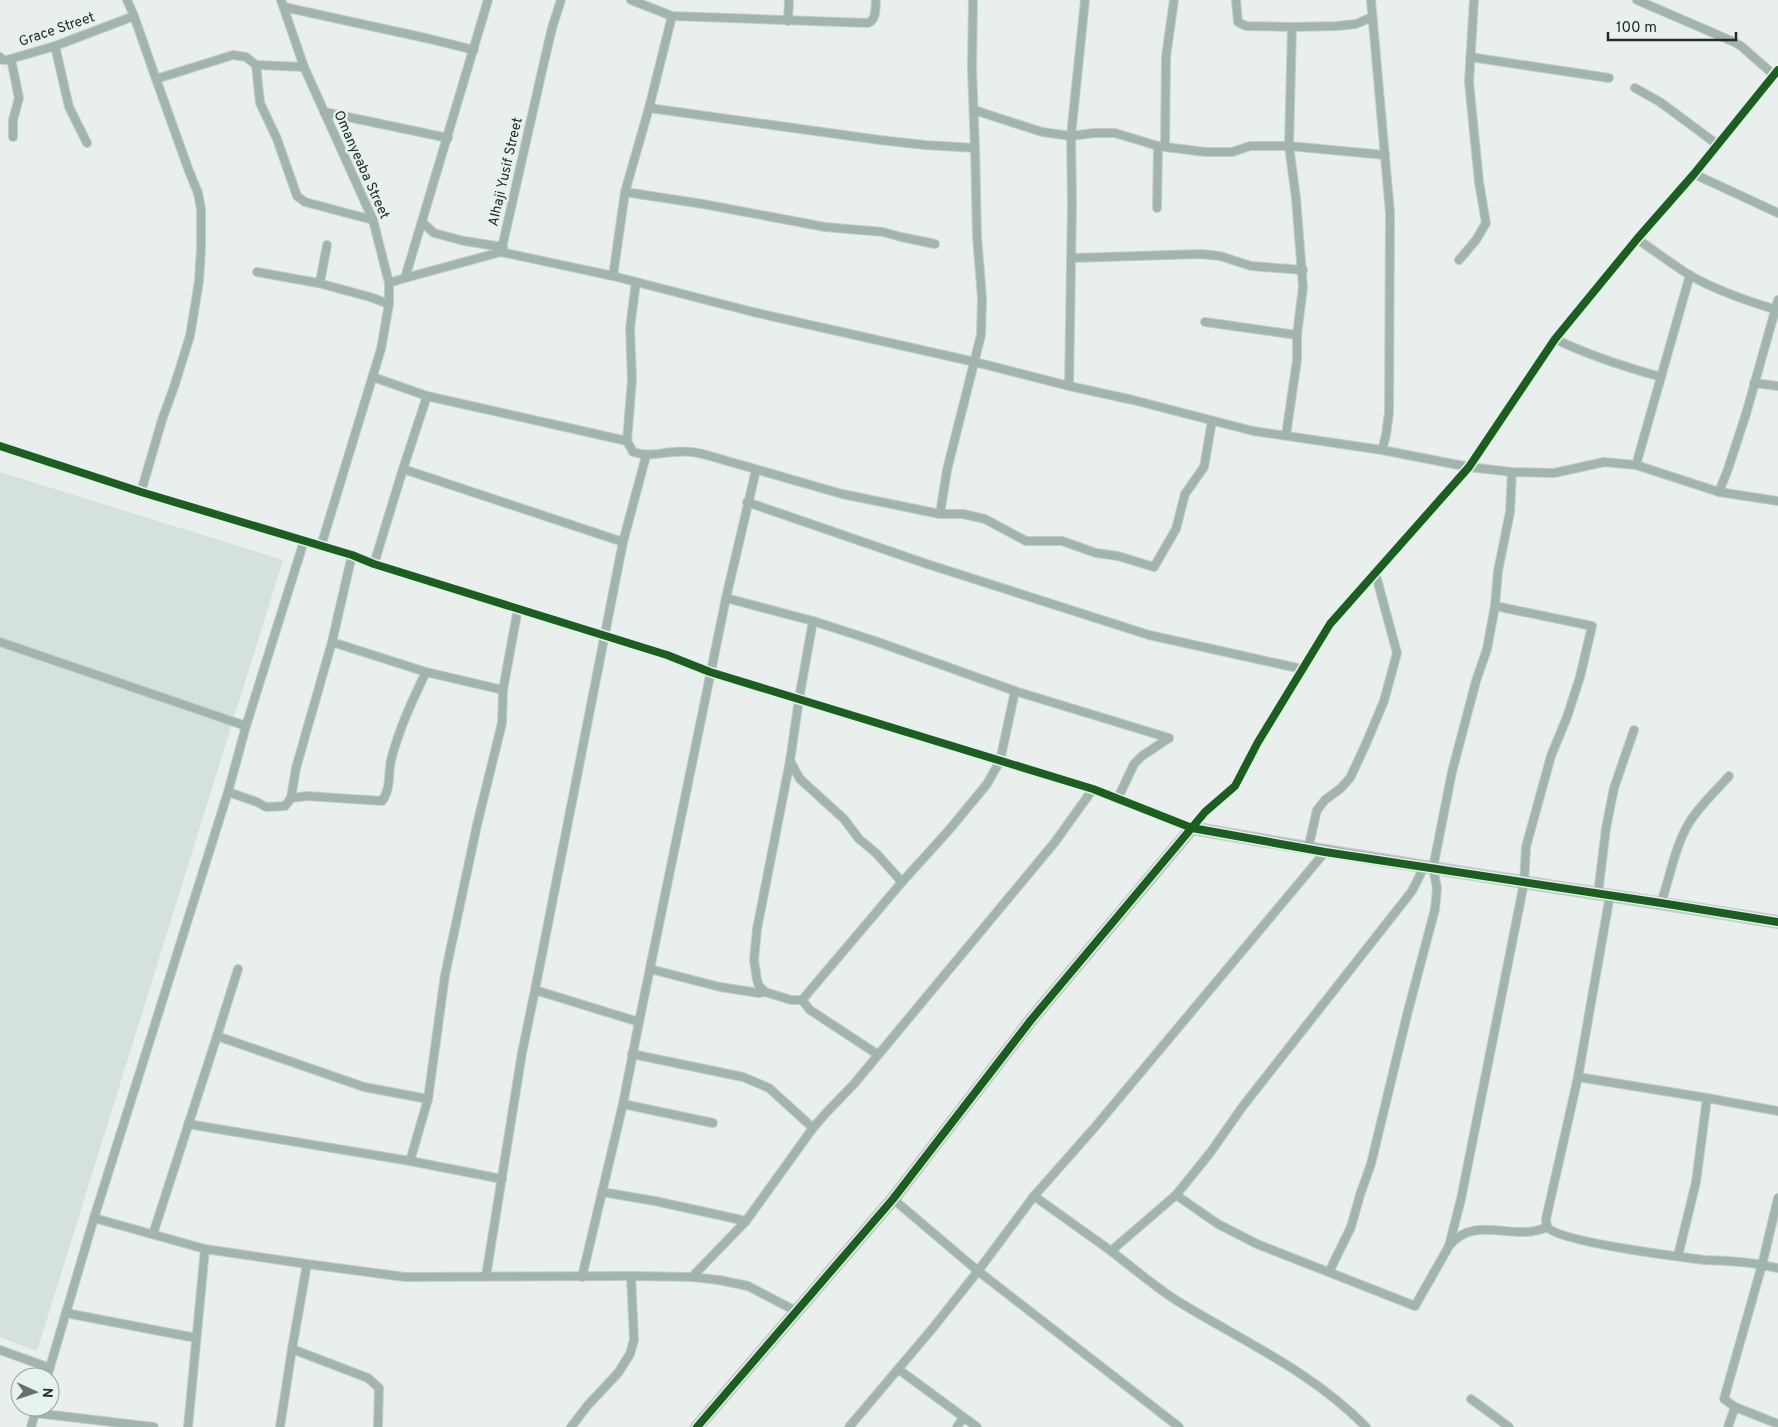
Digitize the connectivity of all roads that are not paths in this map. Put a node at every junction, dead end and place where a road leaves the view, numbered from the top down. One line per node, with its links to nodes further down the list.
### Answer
1 (127, 0): 17 (street)
2 (482, 0): 16 (street)
3 (488, 0): 16 (street)
4 (561, 0): 54 (street, Alhaji Yusif Street)
5 (631, 0): 18 (street)
6 (789, 0): 20 (street)
7 (876, 0): 20 (street)
8 (973, 0): 34 (street)
9 (1085, 0): 36 (street)
10 (1174, 0): 41 (street)
11 (1236, 0): 21 (street)
12 (1371, 0): 19 (street)
13 (1474, 0): 24 (street)
14 (1637, 0): 29 (street)
15 (283, 4): 23 (street); 28 (street, Omanyeaba Street)
16 (485, 9): 23 (street)
17 (134, 16): 22 (street, Grace Street); 31 (street)
18 (672, 16): 20 (street); 33 (street)
19 (1372, 17): 21 (street); 44 (street)
20 (788, 21)
21 (1292, 27): 42 (street)
22 (55, 46): 26 (street, Grace Street); 39 (street)
23 (474, 50): 38 (street)
24 (1470, 56): 30 (street); 56 (street)
25 (0, 57): 26 (street, Grace Street)
26 (11, 59): 37 (street)
27 (256, 65): 28 (street); 31 (street); 49 (street)
28 (304, 68): 35 (street, Omanyeaba Street)
29 (1776, 72): 40 (street)
30 (1609, 78)
31 (156, 79): 89 (street)
32 (1635, 88): 40 (street)
33 (650, 108): 43 (street); 46 (street)
34 (974, 110): 36 (street); 43 (street)
35 (324, 112): 38 (street); 49 (street, Omanyeaba Street)
36 (1071, 136): 41 (street); 55 (street)
37 (13, 137)
38 (448, 138): 50 (street)
39 (87, 143)
40 (1718, 145): 45 (street)
41 (1162, 146): 42 (street); 47 (street)
42 (1289, 146): 44 (street); 57 (street)
43 (975, 148): 71 (street)
44 (1385, 155): 82 (street)
45 (1694, 174): 48 (street); 51 (street)
46 (625, 192): 52 (street); 60 (street)
47 (1158, 208)
48 (1778, 213)
49 (373, 220): 62 (street, Omanyeaba Street)
50 (422, 222): 54 (street); 61 (street)
51 (1638, 238): 59 (street); 70 (street)
52 (935, 244)
53 (326, 245): 64 (street)
54 (502, 250): 60 (street); 61 (street)
55 (1072, 258): 57 (street); 75 (street)
56 (1459, 260)
57 (1303, 270): 69 (street)
58 (257, 272): 64 (street)
59 (1690, 275): 67 (street); 73 (street)
60 (613, 276): 63 (street)
61 (405, 278): 62 (street)
62 (389, 282): 66 (street, Omanyeaba Street)
63 (636, 282): 71 (street); 80 (street)
64 (318, 283): 66 (street)
65 (1778, 300): 67 (street)
66 (390, 304): 72 (street, Omanyeaba Street)
67 (1776, 309): 74 (street)
68 (1205, 322): 69 (street)
69 (1297, 335): 79 (street)
70 (1556, 339): 73 (street); 85 (street)
71 (975, 362): 75 (street); 93 (street)
72 (373, 377): 77 (street); 96 (street, Omanyeaba Street)
73 (1661, 377): 84 (street)
74 (1754, 382): 76 (street); 90 (street)
75 (1069, 386): 78 (street)
76 (1778, 386)
77 (427, 396): 80 (street); 86 (street)
78 (1212, 421): 79 (street); 93 (street)
79 (1286, 435): 82 (street)
80 (627, 441): 83 (street)
81 (0, 446): 89 (street)
82 (1382, 450): 85 (street)
83 (646, 456): 87 (street); 95 (street)
84 (1636, 464): 88 (street); 90 (street)
85 (1469, 466): 88 (street); 99 (street)
86 (403, 468): 95 (street); 98 (street)
87 (756, 470): 92 (street); 93 (street)
88 (1512, 472): 101 (street)
89 (142, 492): 94 (street)
90 (1719, 492): 91 (street)
91 (1778, 501)
92 (747, 502): 100 (street); 107 (street)
93 (940, 514)
94 (304, 541): 96 (street); 113 (street)
95 (623, 542): 104 (street)
96 (321, 546): 97 (street)
97 (352, 555): 98 (street); 106 (street)
98 (374, 564): 102 (street)
99 (1375, 572): 107 (street); 123 (street)
100 (726, 598): 103 (street); 109 (street)
101 (1495, 606): 125 (street); 127 (street)
102 (518, 608): 104 (street); 110 (street)
103 (813, 620): 111 (street); 112 (street)
104 (605, 635): 109 (street); 134 (street)
105 (0, 642): 113 (street)
106 (332, 642): 108 (street); 120 (street)
107 (1302, 669): 122 (street)
108 (426, 672): 110 (street); 120 (street)
109 (710, 672): 112 (street); 133 (street)
110 (503, 690): 143 (street)
111 (1015, 691): 115 (street); 121 (street)
112 (798, 699): 115 (street); 116 (street)
113 (246, 726): 119 (street)
114 (1634, 730): 128 (street)
115 (1000, 761): 118 (street); 126 (street)
116 (790, 762): 126 (street); 135 (street)
117 (1729, 776): 130 (street)
118 (1093, 789): 121 (street); 140 (street)
119 (228, 792): 120 (street); 156 (street)
120 (291, 798)
121 (1118, 798): 122 (street)
122 (1192, 828): 123 (street); 155 (street)
123 (1308, 849): 124 (street)
124 (1325, 852): 125 (street); 153 (street)
125 (1428, 868): 127 (street); 152 (street); 168 (street)
126 (902, 882): 136 (street)
127 (1524, 883): 128 (street); 160 (street)
128 (1598, 894): 129 (street)
129 (1610, 895): 130 (street); 141 (street)
130 (1661, 902): 131 (street)
131 (1778, 922)
132 (238, 969): 138 (street)
133 (650, 969): 135 (street); 137 (street)
134 (534, 990): 137 (street); 150 (street)
135 (765, 992): 136 (street)
136 (802, 1000): 140 (street)
137 (639, 1022): 139 (street)
138 (217, 1036): 143 (street); 147 (street)
139 (632, 1054): 144 (street); 148 (street)
140 (877, 1054): 148 (street)
141 (1578, 1077): 142 (street); 158 (street)
142 (1707, 1098): 145 (street); 163 (street)
143 (428, 1099): 149 (street)
144 (622, 1104): 146 (street); 151 (street)
145 (1778, 1111)
146 (713, 1122)
147 (188, 1124): 149 (street); 159 (street)
148 (813, 1128): 157 (street)
149 (410, 1160): 150 (street)
150 (502, 1179): 169 (street)
151 (602, 1192): 157 (street); 171 (street)
152 (1176, 1195): 162 (street); 168 (street)
153 (1034, 1196): 162 (street); 167 (street)
154 (1778, 1198): 165 (street)
155 (893, 1199): 167 (street); 173 (street)
156 (94, 1218): 159 (street); 174 (street)
157 (746, 1221): 172 (street)
158 (1547, 1227): 160 (street); 163 (street)
159 (153, 1234): 161 (street)
160 (1449, 1246): 168 (street)
161 (205, 1250): 164 (street); 175 (street)
162 (1111, 1251): 197 (street)
163 (1678, 1256): 165 (street)
164 (307, 1264): 169 (street); 176 (street)
165 (1762, 1264): 166 (street); 182 (street)
166 (1778, 1268)
167 (978, 1271): 180 (street); 196 (street)
168 (1329, 1272)
169 (486, 1276): 171 (street)
170 (631, 1276): 171 (street); 172 (street); 191 (street)
171 (582, 1277)
172 (692, 1277): 173 (street)
173 (796, 1311): 192 (street)
174 (66, 1313): 175 (street); 179 (street)
175 (196, 1338): 188 (street)
176 (292, 1349): 189 (street); 190 (street)
177 (0, 1350): 178 (street)
178 (47, 1367)
179 (50, 1367)
180 (898, 1369): 184 (street); 193 (street)
181 (1471, 1399): 198 (street)
182 (1735, 1407): 186 (street); 199 (street)
183 (60, 1415): 185 (street)
184 (963, 1418): 194 (street); 195 (street)
185 (98, 1424): 187 (street)
186 (1778, 1424)
187 (154, 1427)
188 (188, 1427)
189 (280, 1427)
190 (378, 1427)
191 (571, 1427)
192 (697, 1427)
193 (849, 1427)
194 (957, 1427)
195 (977, 1427)
196 (1180, 1427)
197 (1366, 1427)
198 (1509, 1427)
199 (1728, 1427)

